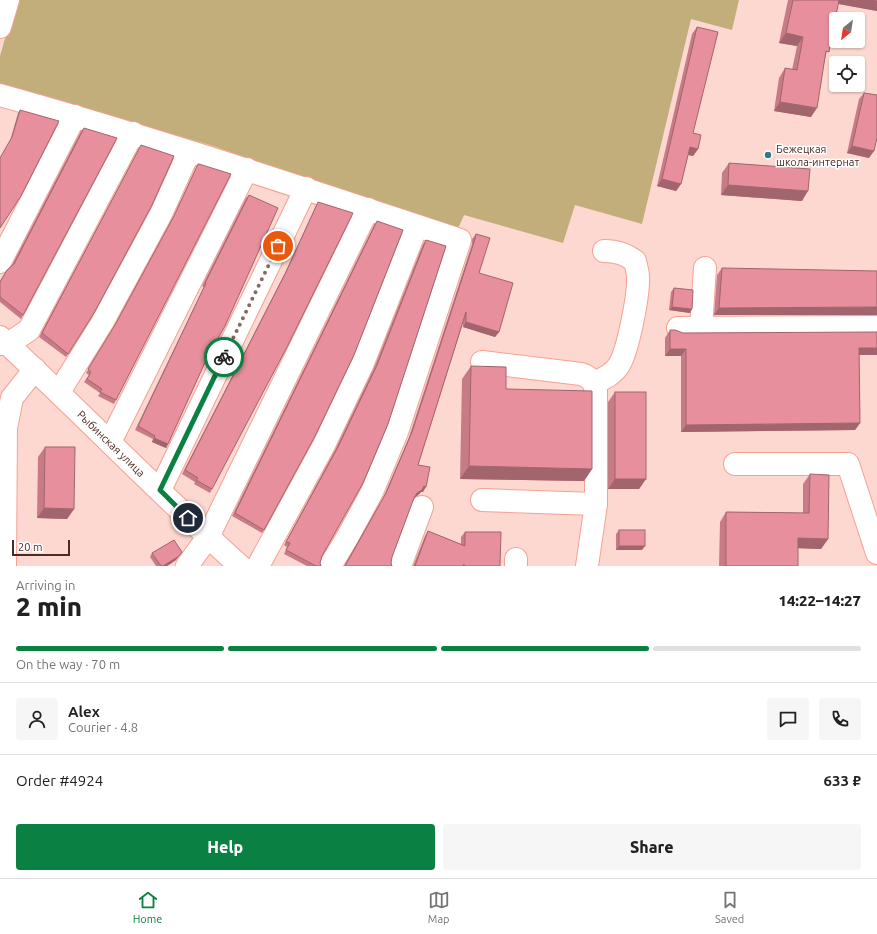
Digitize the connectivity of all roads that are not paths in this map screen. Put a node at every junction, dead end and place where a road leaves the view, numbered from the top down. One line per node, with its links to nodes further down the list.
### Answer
1 (8, 0): 2 (main road)
2 (0, 27)
3 (0, 95): 4 (main road)
4 (76, 116): 5 (main road); 12 (main road)
5 (133, 133): 6 (main road); 17 (main road)
6 (189, 152): 7 (main road); 21 (main road)
7 (247, 169): 8 (main road); 22 (main road)
8 (306, 188): 9 (main road); 24 (main road)
9 (368, 209): 10 (main road); 28 (main road)
10 (417, 226): 33 (main road); 34 (main road)
11 (604, 251): 20 (main road)
12 (0, 262)
13 (705, 268): 16 (main road)
14 (877, 327): 16 (main road)
15 (678, 328): 16 (main road)
16 (701, 328)
17 (3, 342): 19 (main road, Рыбинская улица)
18 (482, 362): 20 (main road)
19 (35, 369): 21 (main road, Рыбинская улица); 30 (main road)
20 (594, 383): 26 (main road)
21 (59, 392): 22 (main road, Рыбинская улица)
22 (110, 442): 24 (main road, Рыбинская улица)
23 (735, 464): 29 (main road)
24 (160, 490): 28 (main road, Рыбинская улица)
25 (482, 500): 26 (main road)
26 (596, 504): 36 (main road)
27 (422, 507): 35 (main road)
28 (208, 537): 31 (main road); 32 (main road, Рыбинская улица)
29 (877, 552)
30 (5, 566)
31 (186, 566)
32 (240, 566)
33 (258, 566)
34 (330, 566)
35 (400, 566)
36 (587, 566)

